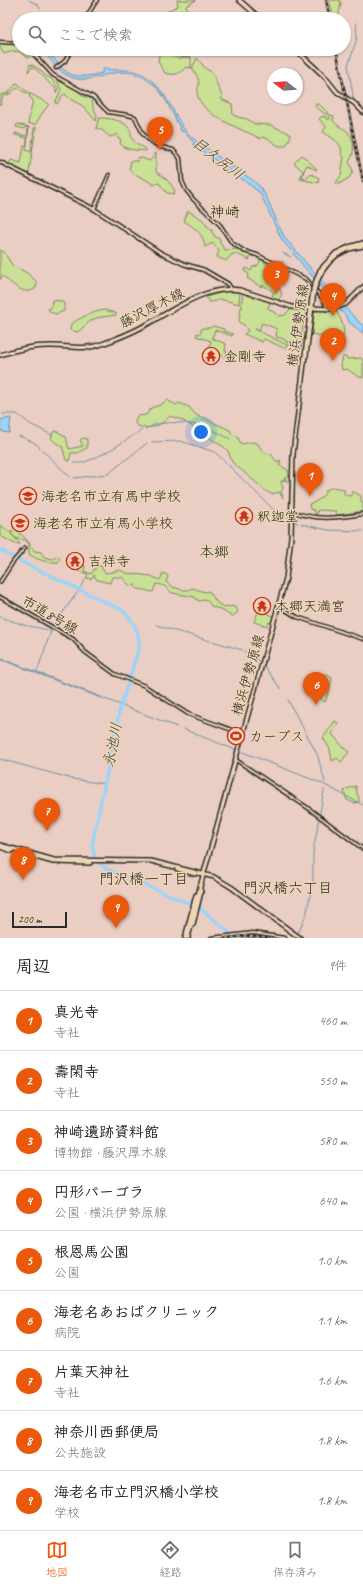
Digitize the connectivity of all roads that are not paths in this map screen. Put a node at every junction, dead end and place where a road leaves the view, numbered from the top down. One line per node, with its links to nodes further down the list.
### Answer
1 (97, 0): 3 (street)
2 (239, 0): 4 (main road)
3 (89, 12)
4 (253, 12)
5 (0, 42): 6 (street)
6 (12, 43)
7 (35, 56): 19 (street)
8 (68, 56): 10 (street)
9 (303, 56): 11 (main road)
10 (56, 68)
11 (363, 112)
12 (0, 162): 14 (main road)
13 (109, 175): 14 (street)
14 (94, 209): 17 (main road)
15 (363, 244): 18 (main road, 横浜伊勢原線, bridge)
16 (363, 287): 19 (main road, 横浜伊勢原線)
17 (231, 289): 18 (main road, 藤沢厚木線); 20 (main road, 藤沢厚木線)
18 (311, 308): 19 (main road, 横浜伊勢原線); 21 (main road, 横浜伊勢原線)
19 (327, 309)
20 (0, 356)
21 (291, 511): 22 (street); 26 (main road, 横浜伊勢原線)
22 (363, 514)
23 (24, 548): 24 (street)
24 (0, 582)
25 (0, 597): 28 (street, 市道8号線)
26 (279, 606): 27 (street); 28 (main road, 横浜伊勢原線)
27 (363, 639)
28 (243, 734): 29 (main road, 横浜伊勢原線)
29 (236, 760): 31 (street); 32 (main road, 横浜伊勢原線)
30 (0, 846): 32 (main road)
31 (363, 849)
32 (203, 875): 33 (main road, 横浜伊勢原線); 34 (main road)
33 (196, 902): 35 (main road, 横浜伊勢原線); 35 (main road); 35 (main road)
34 (298, 936)
35 (188, 938)
36 (211, 938): 37 (street)
37 (285, 938)

